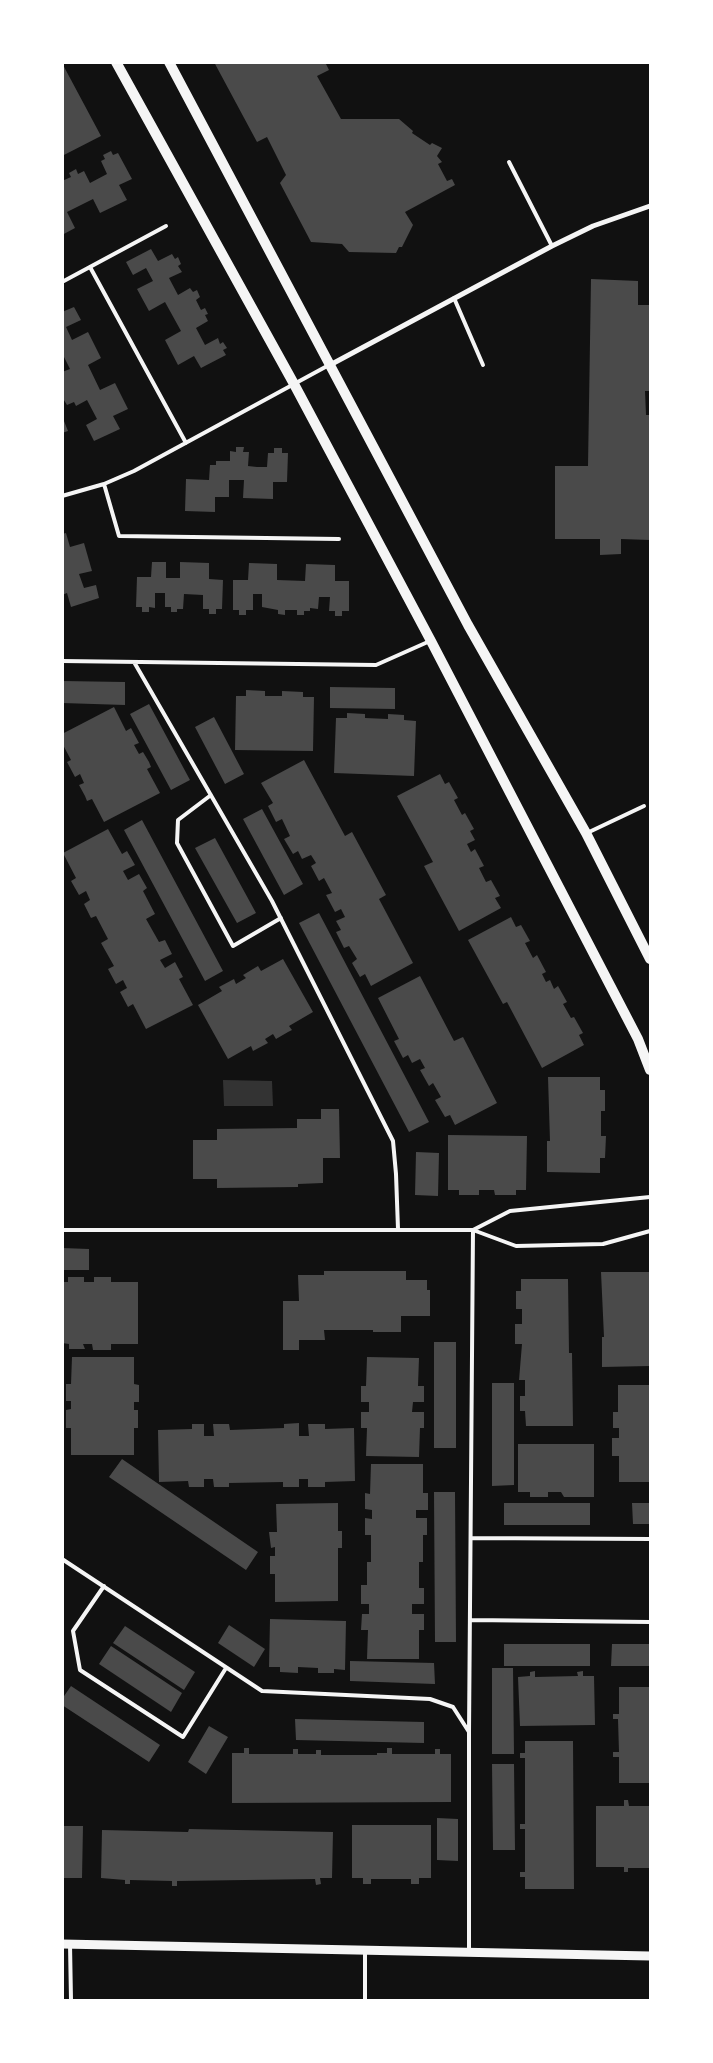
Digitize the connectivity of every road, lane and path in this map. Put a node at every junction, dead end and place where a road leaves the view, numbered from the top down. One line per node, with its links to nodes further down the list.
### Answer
1 (116, 62): 12 (main road)
2 (169, 62): 10 (main road)
3 (509, 162): 6 (lane)
4 (650, 206): 6 (street)
5 (166, 226): 7 (lane)
6 (552, 246): 9 (street)
7 (90, 267): 8 (lane); 13 (lane)
8 (62, 282)
9 (454, 298): 10 (street); 11 (lane)
10 (330, 365): 12 (lane); 22 (main road)
11 (483, 365)
12 (294, 384): 13 (lane); 17 (main road)
13 (186, 443): 14 (lane)
14 (104, 484): 15 (lane); 16 (lane)
15 (62, 496)
16 (339, 540)
17 (431, 641): 19 (lane); 25 (main road)
18 (62, 661): 19 (lane)
19 (134, 662): 20 (lane)
20 (211, 795): 23 (lane); 23 (lane)
21 (644, 806): 22 (lane)
22 (586, 833): 24 (main road)
23 (281, 918): 27 (lane)
24 (650, 959)
25 (650, 1070)
26 (650, 1197): 29 (lane)
27 (398, 1229): 28 (lane); 29 (lane)
28 (62, 1230)
29 (473, 1230): 30 (lane); 31 (lane)
30 (650, 1231)
31 (471, 1538): 32 (lane); 35 (lane)
32 (650, 1539)
33 (62, 1558): 34 (lane)
34 (104, 1586): 37 (lane); 37 (lane)
35 (470, 1620): 36 (lane); 38 (lane)
36 (650, 1622)
37 (226, 1668): 38 (lane)
38 (469, 1732): 41 (lane)
39 (66, 1944): 40 (street); 43 (lane)
40 (365, 1950): 41 (street); 44 (lane)
41 (469, 1952): 42 (street)
42 (650, 1956)
43 (71, 2000)
44 (365, 2000)

